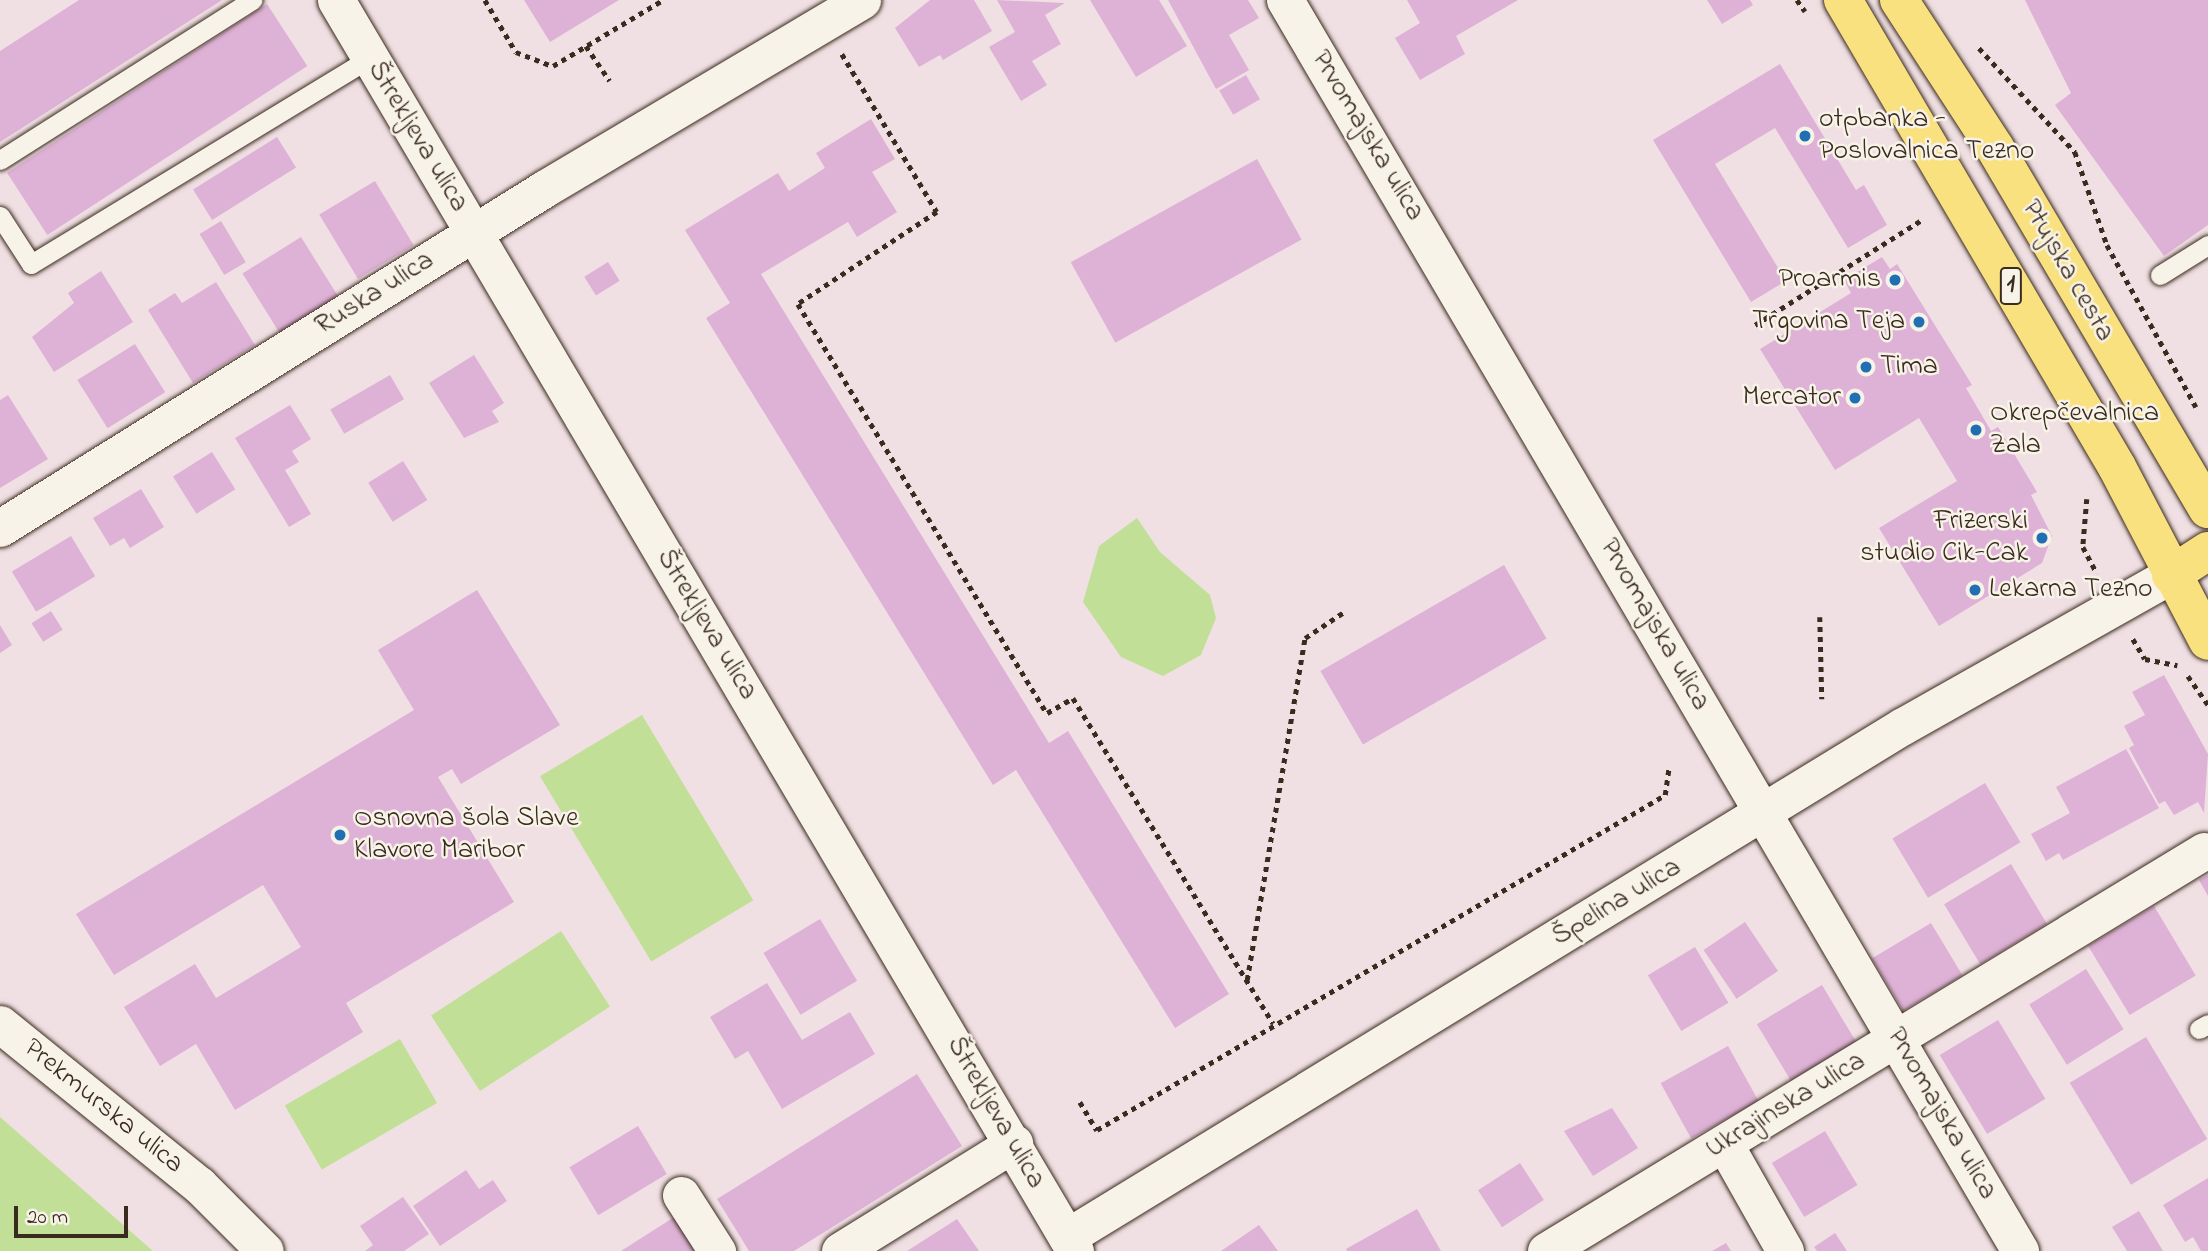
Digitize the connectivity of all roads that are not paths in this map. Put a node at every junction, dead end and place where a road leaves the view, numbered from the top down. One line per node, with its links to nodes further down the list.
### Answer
1 (252, 0): 8 (lane)
2 (336, 0): 7 (street, Štrekljeva ulica)
3 (862, 0): 10 (street, Ruska ulica)
4 (1285, 0): 18 (street, Prvomajska ulica)
5 (1899, 0): 13 (main road, Ptujska cesta / 1)
6 (1828, 10): 16 (main road, Ptujska cesta / 1)
7 (370, 58): 9 (lane); 10 (street, Štrekljeva ulica)
8 (0, 160)
9 (0, 216)
10 (473, 232): 14 (street, Ruska ulica); 22 (street, Štrekljeva ulica)
11 (2208, 245): 12 (lane)
12 (2160, 275)
13 (2208, 509)
14 (0, 528)
15 (2208, 551): 16 (main road)
16 (2171, 575): 17 (main road, Ptujska cesta / 1); 18 (street, Špelina ulica)
17 (2208, 641)
18 (1765, 814): 21 (street, Prvomajska ulica); 25 (street, Špelina ulica)
19 (2204, 851): 21 (street, Ukrajinska ulica)
20 (0, 1024): 26 (street, Prekmurska ulica)
21 (1897, 1038): 23 (street, Ukrajinska ulica); 31 (street, Prvomajska ulica)
22 (1014, 1143): 25 (street, Štrekljeva ulica); 28 (street)
23 (1724, 1143): 29 (street, Ukrajinska ulica); 30 (street)
24 (681, 1195): 27 (street)
25 (1071, 1244)
26 (265, 1251)
27 (717, 1251)
28 (840, 1251)
29 (1546, 1251)
30 (1785, 1251)
31 (2020, 1251)

